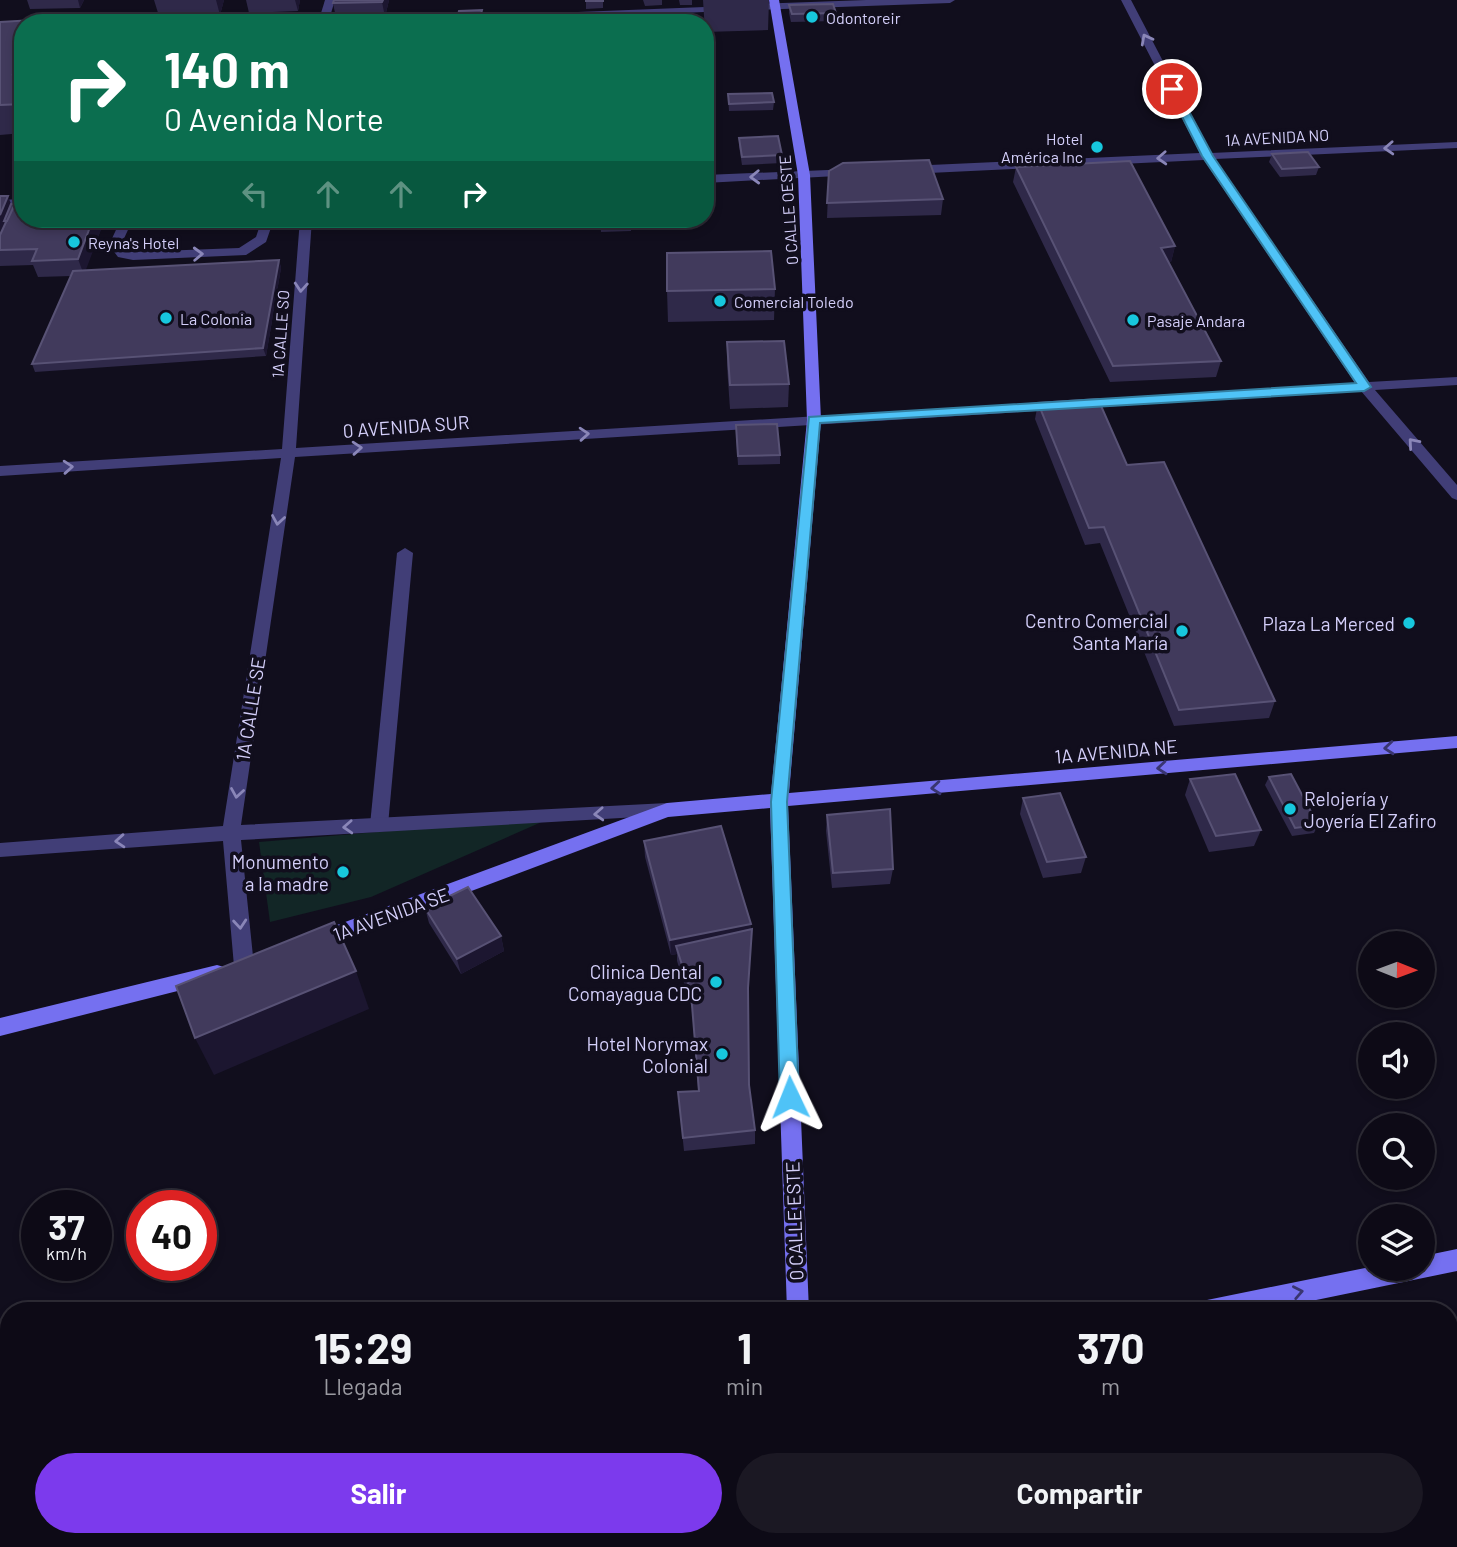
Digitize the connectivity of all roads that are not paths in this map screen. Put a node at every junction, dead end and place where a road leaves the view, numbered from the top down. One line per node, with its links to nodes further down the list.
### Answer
1 (950, 0): 3 (street)
2 (1126, 0): 8 (street, one-way to 2)
3 (775, 3): 5 (street); 11 (street, 0 CALLE OESTE)
4 (734, 8): 6 (street)
5 (748, 8)
6 (592, 14)
7 (1457, 145): 8 (street, 1A AVENIDA NO, one-way to 8)
8 (1208, 156): 9 (street, 1A AVENIDA NO, one-way to 9); 17 (street)
9 (901, 171)
10 (860, 173): 11 (street)
11 (804, 175): 12 (street, one-way to 12); 18 (street, 0 CALLE OESTE)
12 (714, 179)
13 (123, 228): 14 (street, one-way to 14)
14 (265, 228)
15 (305, 228): 19 (street, 1A CALLE SO, one-way to 19)
16 (1457, 381): 17 (street, 0 AVENIDA SUR)
17 (1364, 387): 18 (street, 0 AVENIDA SUR); 21 (street, one-way to 17)
18 (814, 420): 19 (street, 0 AVENIDA SUR, one-way to 18); 24 (street, 0 CALLE ESTE)
19 (289, 453): 20 (street, 0 AVENIDA SUR, one-way to 19); 27 (street, 1A CALLE SE, one-way to 27)
20 (0, 471)
21 (1457, 495)
22 (405, 553): 26 (street)
23 (1457, 742): 24 (street, 1A AVENIDA NE, one-way to 24)
24 (779, 802): 25 (street, 1A AVENIDA SE); 36 (street, 0 CALLE ESTE)
25 (667, 810): 26 (street, one-way to 26); 29 (street, 1A AVENIDA SE)
26 (379, 825): 27 (street, one-way to 27)
27 (231, 833): 28 (street, one-way to 28); 31 (street, 1A CALLE SE, one-way to 31)
28 (0, 850)
29 (305, 945)
30 (268, 958): 31 (street)
31 (244, 966): 32 (street)
32 (0, 1027)
33 (1457, 1260): 34 (street)
34 (1435, 1265)
35 (1358, 1280): 37 (street, one-way to 35)
36 (797, 1302)
37 (1251, 1302)

